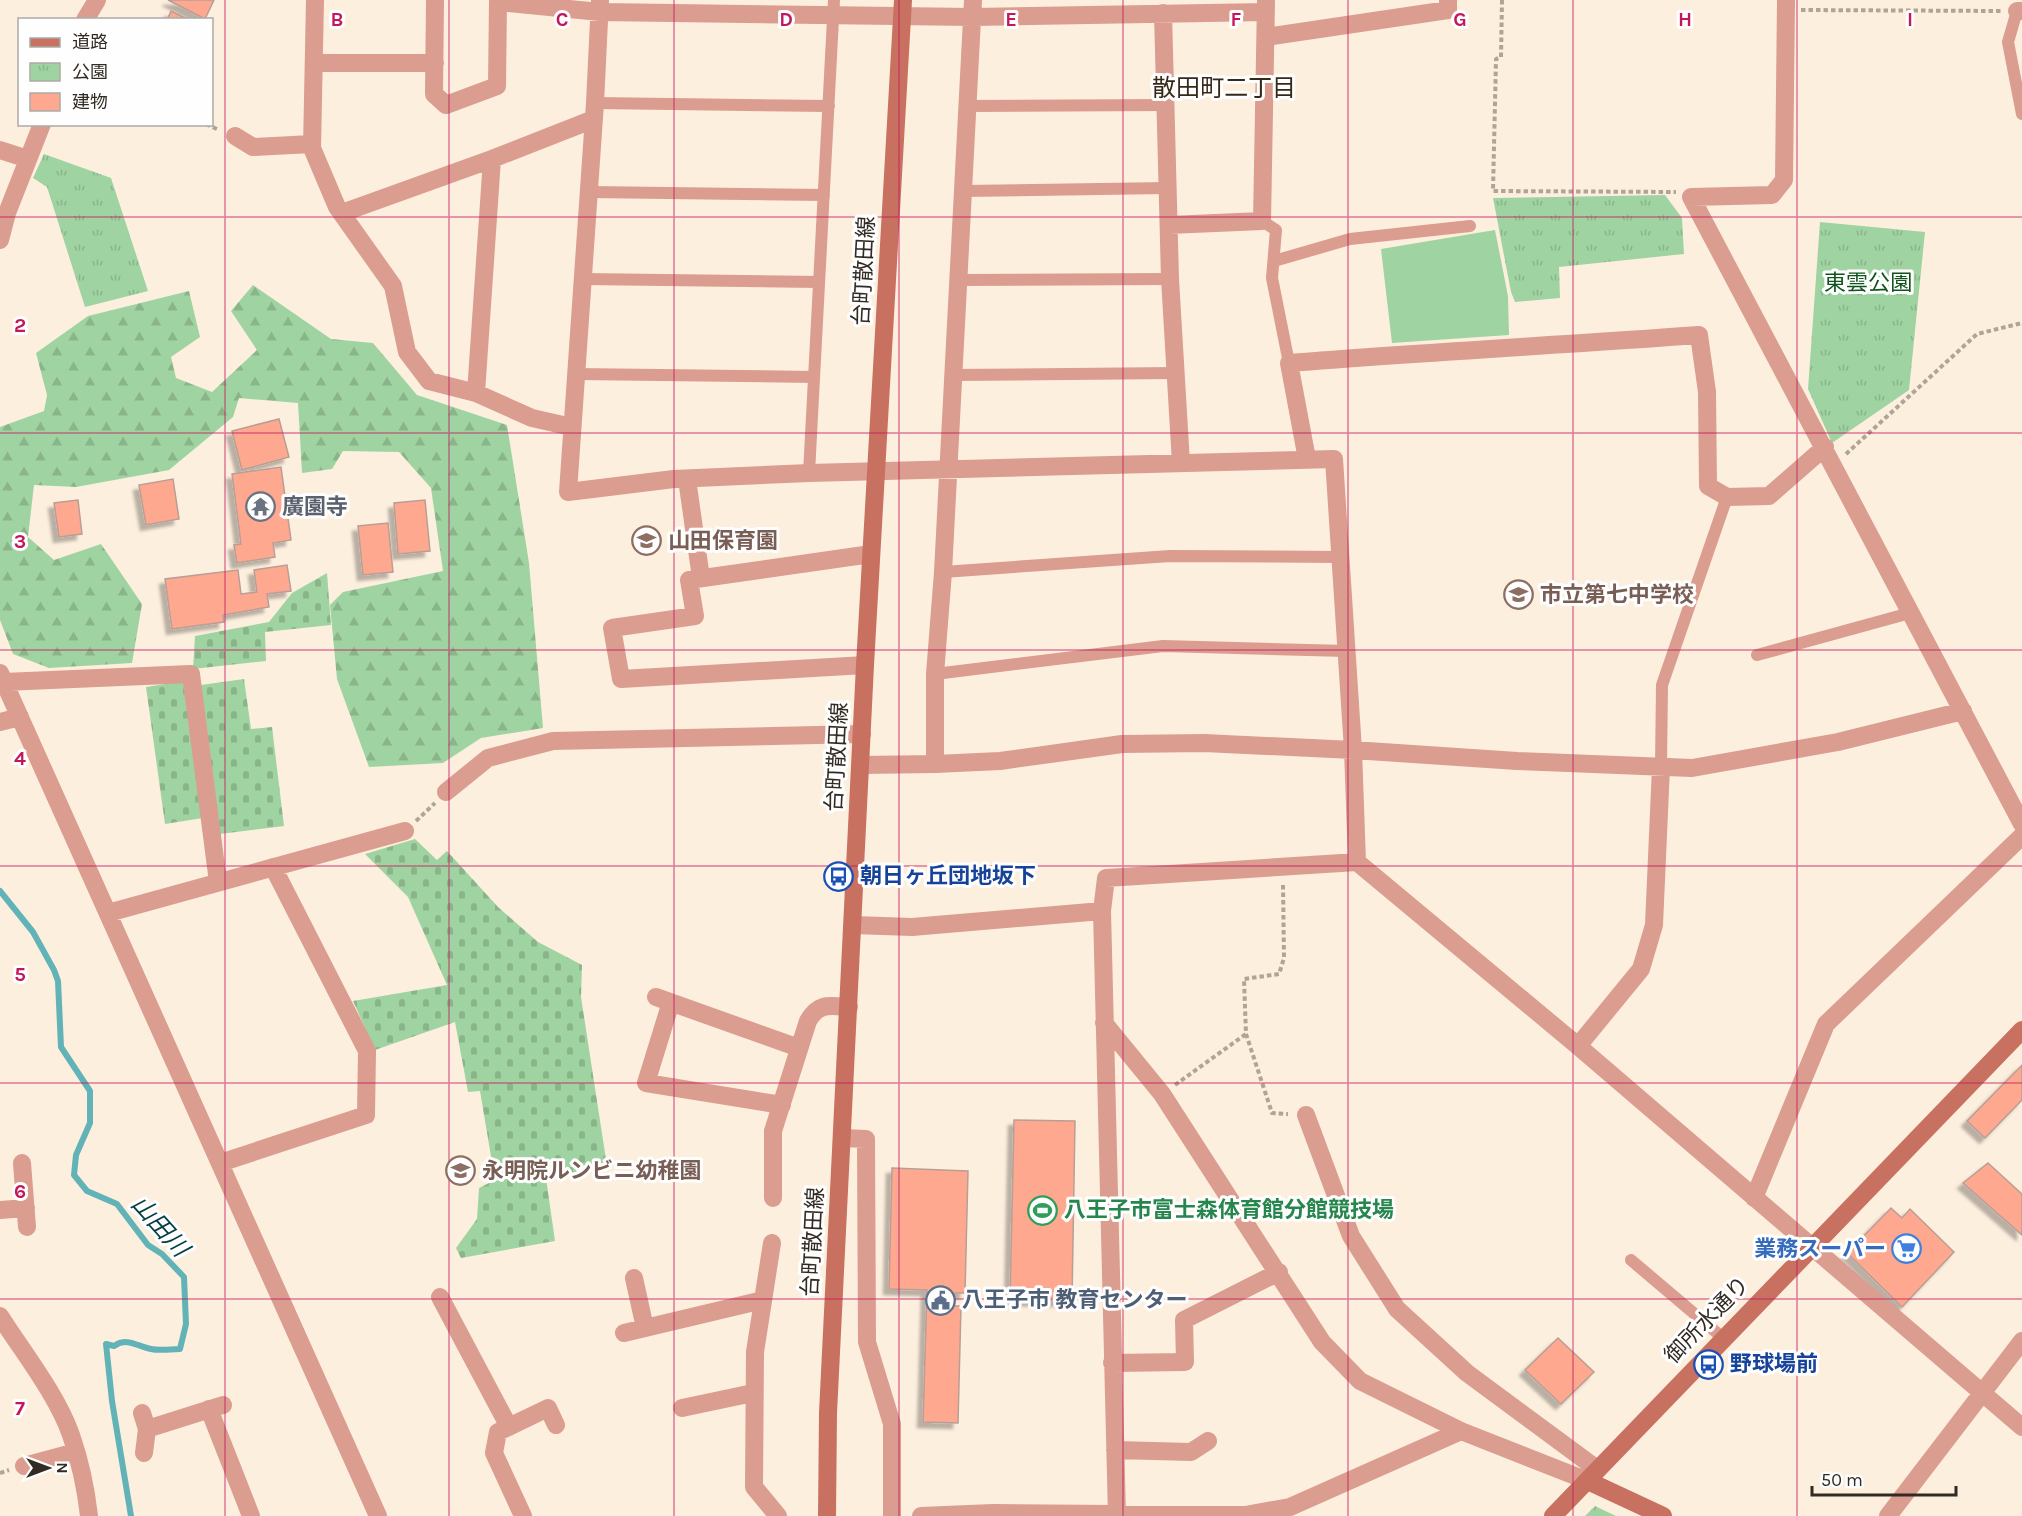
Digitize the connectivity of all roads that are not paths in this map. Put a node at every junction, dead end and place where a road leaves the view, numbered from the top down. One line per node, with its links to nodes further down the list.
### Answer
1 (97, 0): 14 (street)
2 (315, 0): 16 (street)
3 (435, 0): 17 (street)
4 (1448, 0): 15 (street)
5 (498, 1): 7 (street); 17 (street)
6 (1786, 5): 50 (street)
7 (600, 6): 9 (street); 21 (street)
8 (1266, 6): 13 (street); 15 (street)
9 (833, 8): 10 (street); 19 (lane)
10 (903, 8): 11 (street); 54 (street, 台町散田線)
11 (973, 9): 13 (street); 20 (street)
12 (2020, 11): 22 (lane)
13 (1163, 13): 18 (street)
14 (86, 18)
15 (1266, 37): 34 (street)
16 (314, 63): 17 (street); 25 (street)
17 (435, 63)
18 (1165, 105): 20 (lane); 29 (street)
19 (829, 106): 21 (lane); 32 (lane)
20 (968, 106): 30 (street)
21 (594, 111): 28 (street); 31 (street)
22 (2022, 114)
23 (41, 126): 27 (street)
24 (235, 136): 25 (street)
25 (312, 144): 33 (street)
26 (0, 150): 27 (street)
27 (28, 159): 37 (street)
28 (492, 159): 33 (street); 48 (street)
29 (1167, 188): 30 (lane); 35 (street)
30 (962, 190): 41 (street)
31 (589, 192): 32 (lane); 39 (street)
32 (824, 195): 42 (lane)
33 (342, 213): 48 (street)
34 (1262, 221): 35 (street); 38 (lane)
35 (1168, 225): 40 (street)
36 (1470, 226): 38 (lane)
37 (0, 240)
38 (1274, 261): 43 (lane)
39 (583, 279): 42 (lane); 45 (street)
40 (1170, 279): 41 (lane); 44 (street)
41 (958, 280): 46 (street)
42 (819, 282): 47 (lane)
43 (1288, 363): 51 (street); 57 (street)
44 (1175, 374): 46 (lane); 52 (street)
45 (576, 375): 47 (lane); 49 (street)
46 (952, 375): 53 (street)
47 (814, 377): 55 (lane)
48 (476, 393): 49 (street)
49 (572, 427): 56 (street)
50 (1825, 447): 57 (street); 62 (street)
51 (1307, 459): 52 (street); 59 (street)
52 (1181, 463): 53 (street)
53 (947, 469): 54 (street); 60 (street)
54 (876, 472): 55 (street); 58 (street, 台町散田線)
55 (808, 473): 56 (street)
56 (687, 479): 61 (street)
57 (1727, 497): 75 (lane)
58 (872, 554): 61 (street); 65 (street, 台町散田線)
59 (1341, 557): 60 (lane); 63 (street)
60 (943, 572): 66 (street)
61 (701, 578): 65 (street)
62 (1910, 613): 64 (lane); 68 (street)
63 (1346, 651): 66 (lane); 72 (street)
64 (1757, 655)
65 (865, 665): 71 (street, 台町散田線)
66 (935, 674): 73 (street)
67 (2, 678): 69 (street); 82 (street)
68 (1963, 711): 75 (street); 77 (street)
69 (20, 717): 70 (street); 84 (street)
70 (0, 722)
71 (862, 734): 74 (street, 台町散田線); 76 (street)
72 (1353, 750): 73 (street); 75 (street); 80 (street)
73 (935, 764): 74 (street)
74 (861, 765): 85 (street, 台町散田線)
75 (1661, 767): 89 (street)
76 (446, 792)
77 (2022, 824)
78 (405, 831): 81 (street)
79 (2022, 836): 97 (street)
80 (1357, 862): 83 (street); 89 (street)
81 (273, 867): 82 (street); 95 (street)
82 (218, 882): 84 (street)
83 (1102, 911): 85 (street); 87 (street)
84 (108, 913): 95 (street)
85 (853, 925): 86 (street, 台町散田線)
86 (849, 1007): 90 (street); 93 (street, 台町散田線)
87 (1104, 1023): 104 (street); 113 (street)
88 (2022, 1030): 102 (street, 御所水通り)
89 (1578, 1046): 97 (street)
90 (799, 1048): 91 (street); 91 (street)
91 (782, 1106): 96 (street)
92 (1306, 1115): 126 (street)
93 (843, 1138): 134 (street, 台町散田線); 135 (street)
94 (22, 1163): 98 (street)
95 (220, 1163): 131 (street)
96 (773, 1198)
97 (1754, 1198): 102 (street)
98 (26, 1208): 99 (street); 100 (street)
99 (0, 1210)
100 (27, 1227)
101 (772, 1243): 107 (street)
102 (1811, 1247): 111 (street, 御所水通り); 115 (street)
103 (1631, 1260): 111 (lane)
104 (1279, 1272): 113 (street); 120 (street)
105 (634, 1278): 109 (street)
106 (440, 1297): 118 (street)
107 (763, 1300): 109 (street); 114 (street)
108 (0, 1316): 123 (street)
109 (645, 1328): 110 (street)
110 (624, 1333)
111 (1723, 1338): 126 (street, 御所水通り)
112 (2022, 1341): 115 (street)
113 (1112, 1363): 122 (street)
114 (753, 1393): 116 (street); 133 (street)
115 (1982, 1394): 119 (street); 140 (street)
116 (682, 1408)
117 (556, 1425): 118 (street)
118 (508, 1427): 132 (street)
119 (2022, 1427)
120 (1461, 1431): 126 (street); 137 (street)
121 (1208, 1441): 122 (street)
122 (1115, 1450): 128 (street)
123 (76, 1452): 125 (street); 129 (street)
124 (144, 1453): 130 (street)
125 (24, 1466)
126 (1592, 1475): 138 (street, 御所水通り); 139 (street)
127 (993, 1515): 128 (street); 136 (street)
128 (1117, 1515): 137 (street)
129 (89, 1516)
130 (251, 1516)
131 (378, 1516)
132 (524, 1516)
133 (778, 1516)
134 (827, 1516)
135 (892, 1516)
136 (921, 1516)
137 (1245, 1516)
138 (1553, 1516)
139 (1663, 1516)
140 (1888, 1516)

